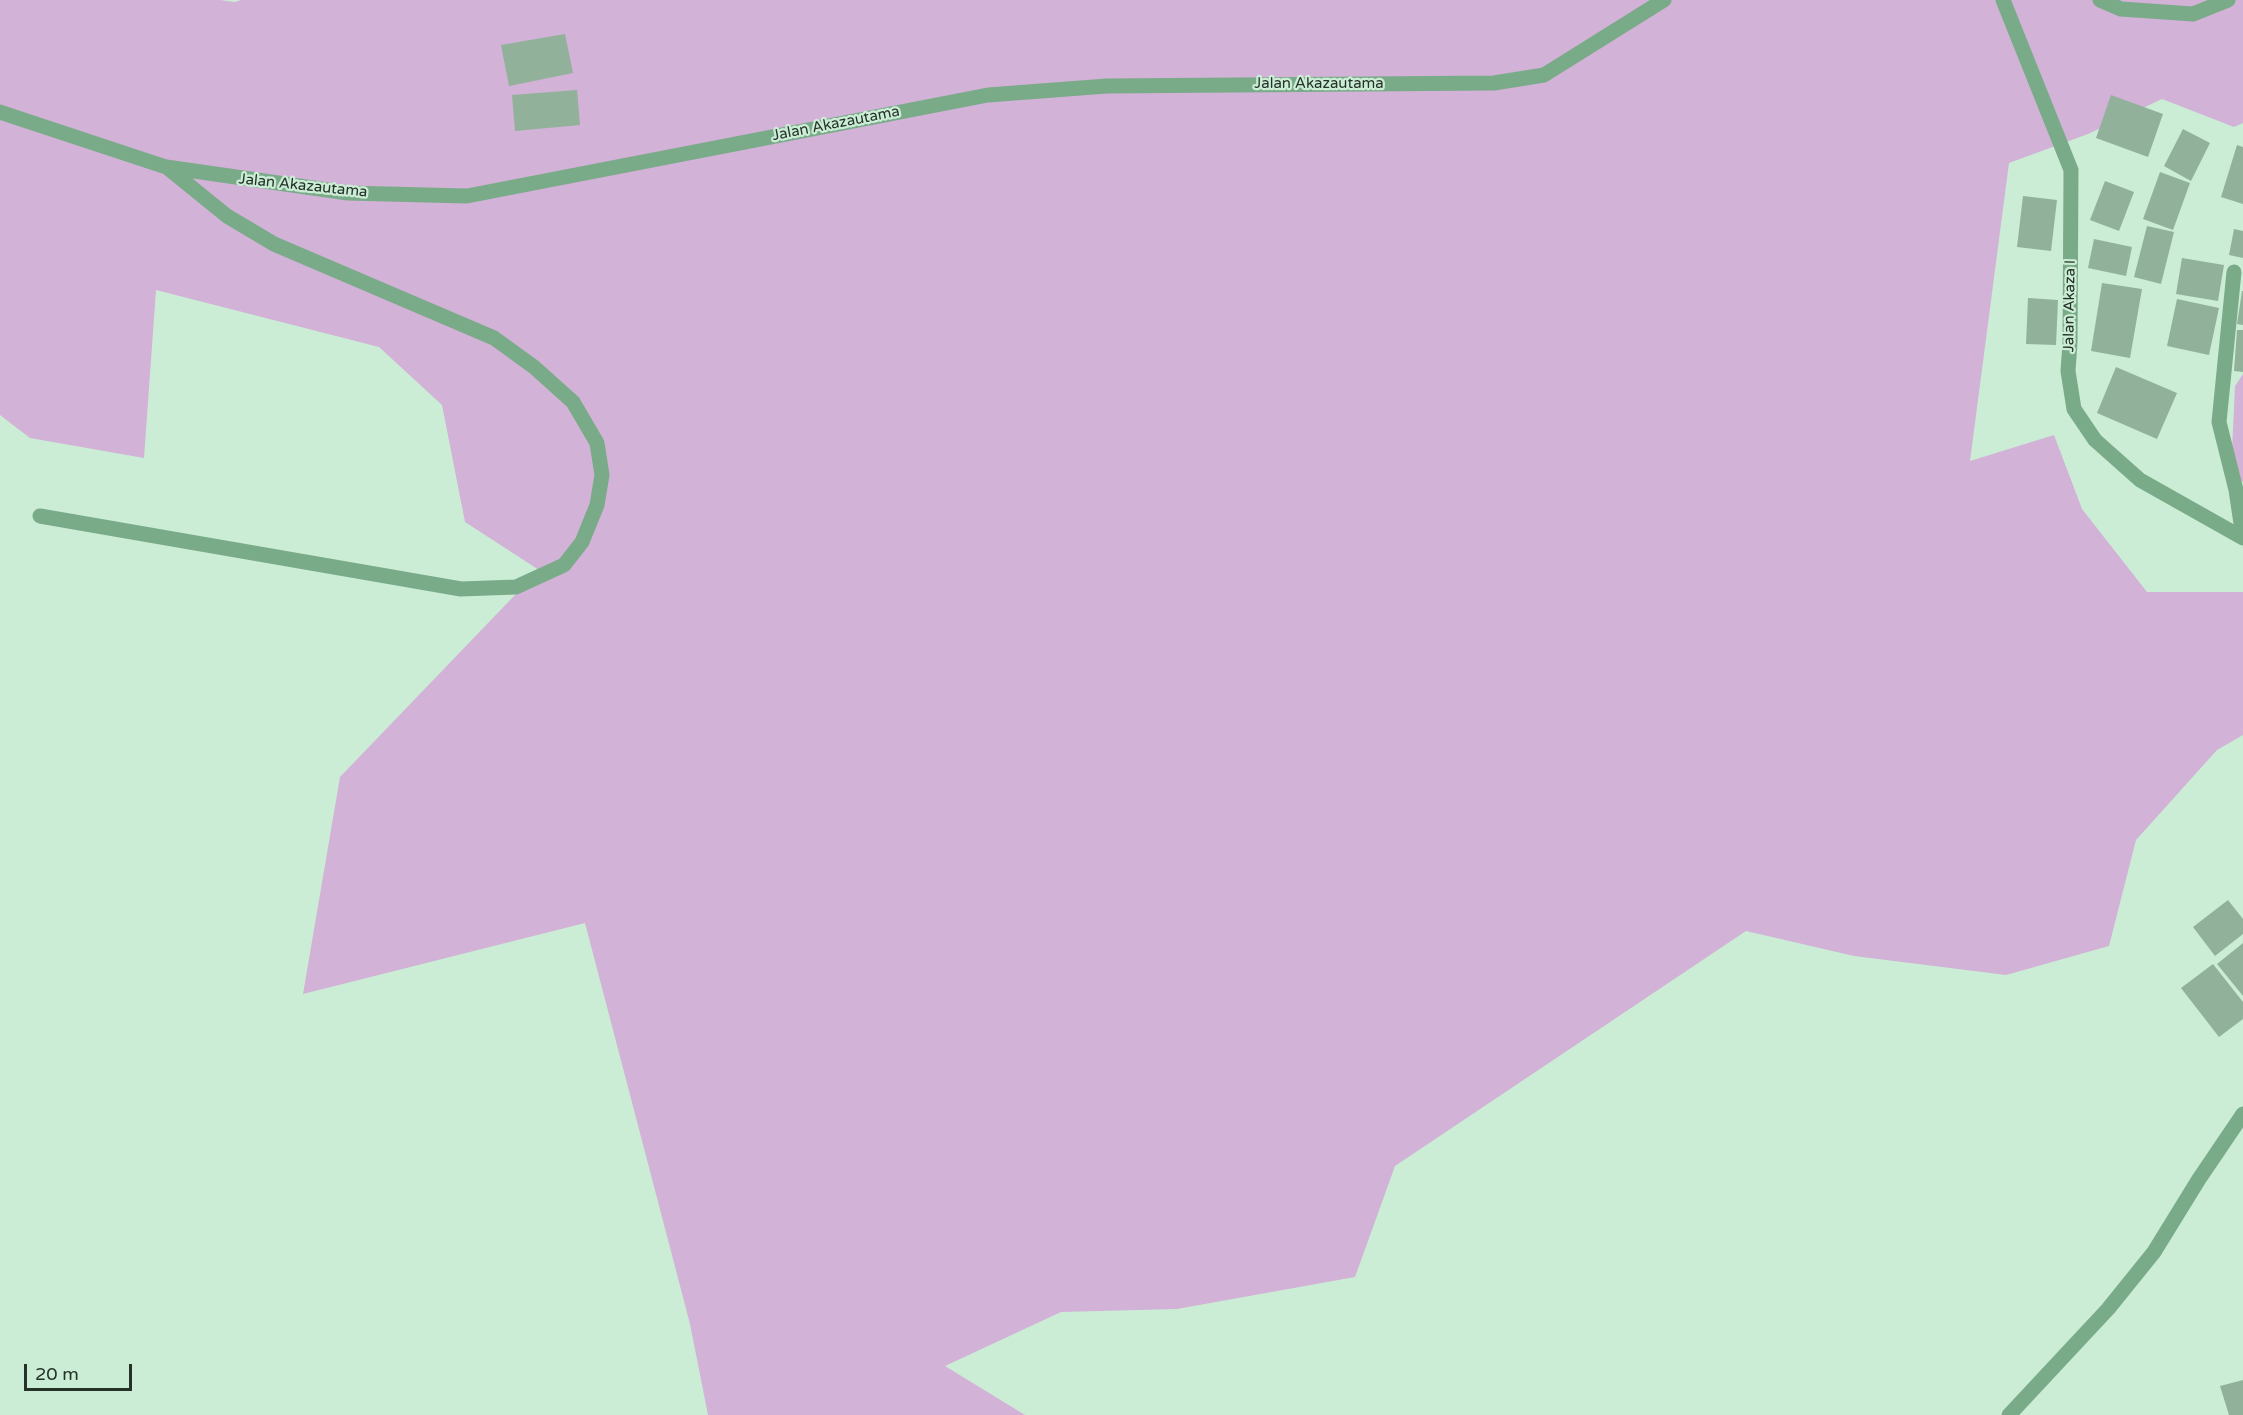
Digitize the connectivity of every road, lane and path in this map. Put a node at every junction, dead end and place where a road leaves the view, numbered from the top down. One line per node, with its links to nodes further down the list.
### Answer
1 (1664, 0): 6 (street, Jalan Akazautama)
2 (2003, 0): 9 (street, Jalan Akaza I)
3 (2100, 0): 4 (street)
4 (2228, 0)
5 (0, 112): 6 (street, Jalan Akazautama)
6 (166, 167): 8 (street)
7 (2234, 272): 9 (street)
8 (40, 516)
9 (2243, 538)
10 (2243, 1114): 11 (street)
11 (2009, 1415)

